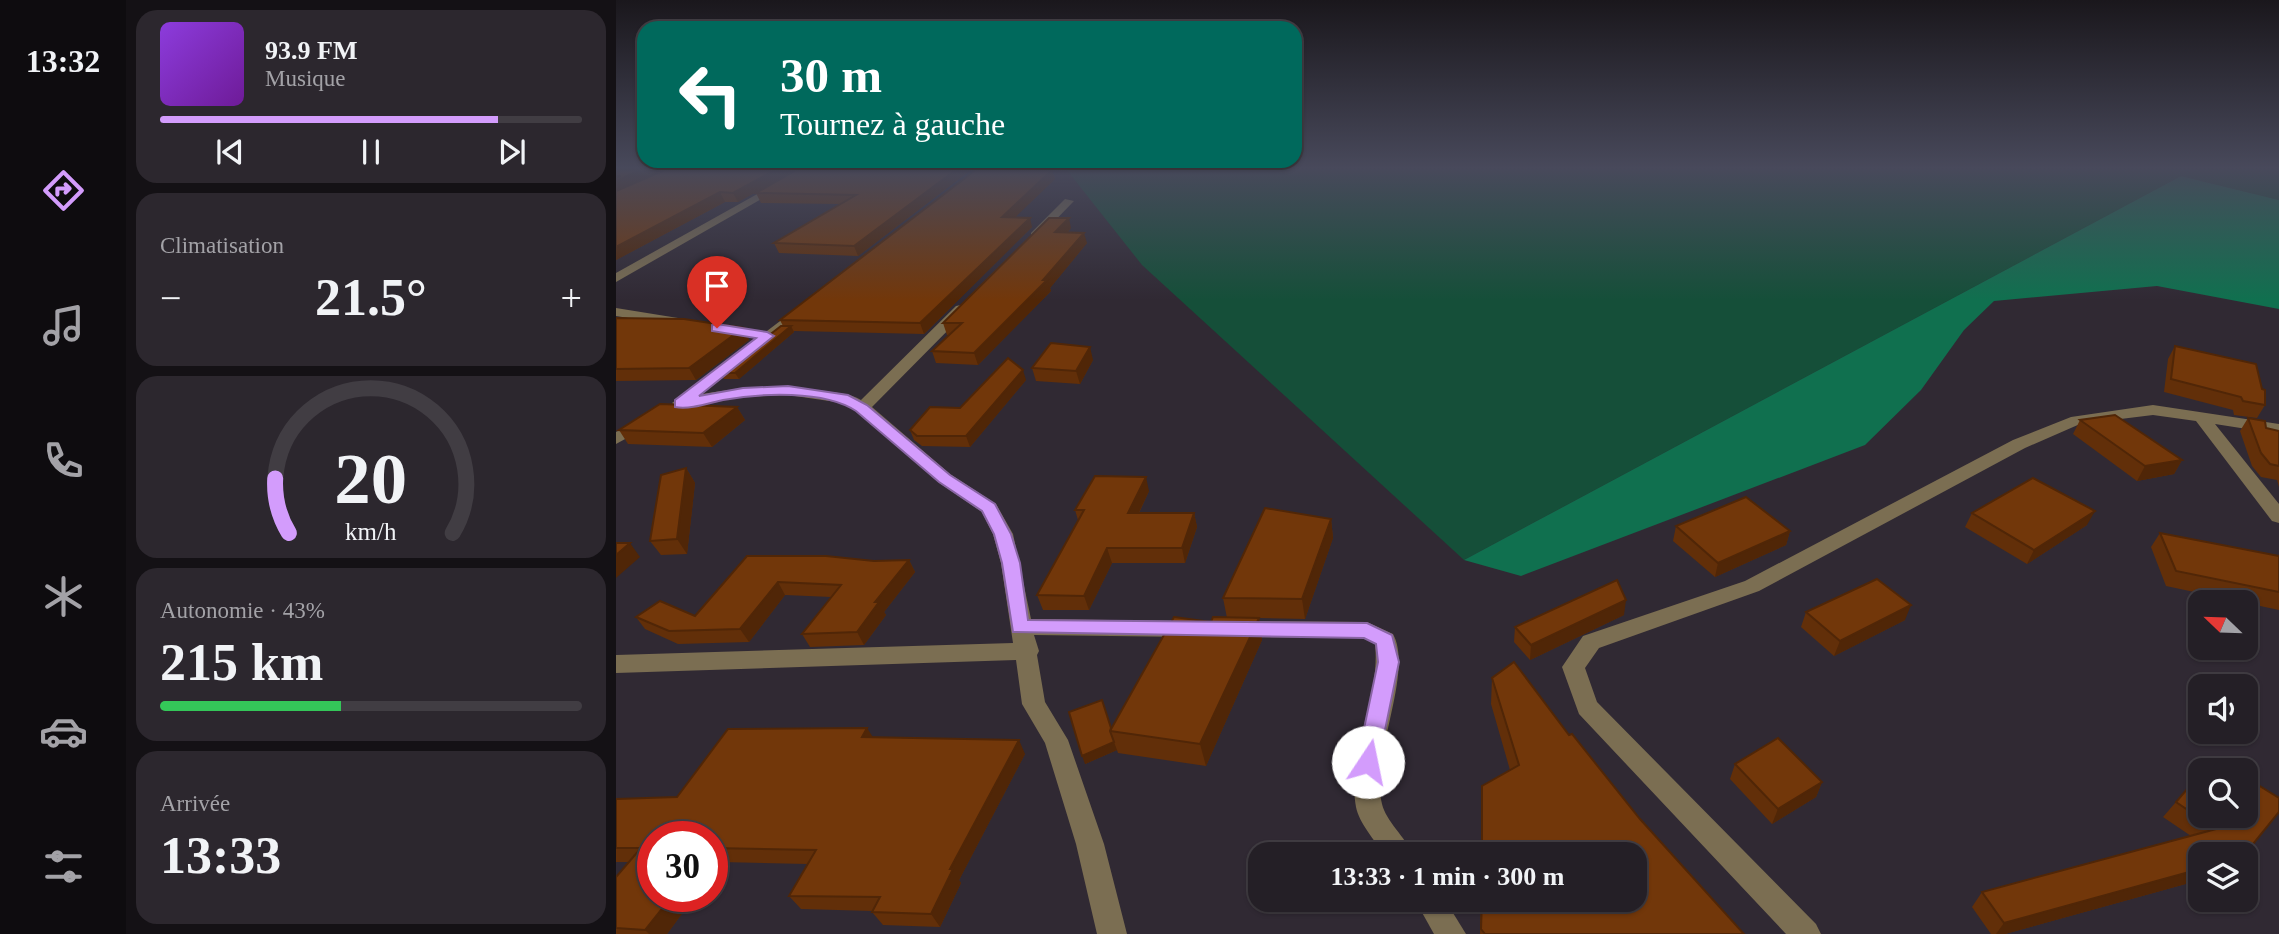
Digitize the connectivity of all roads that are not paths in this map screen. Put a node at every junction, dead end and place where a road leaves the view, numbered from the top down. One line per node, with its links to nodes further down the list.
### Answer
1 (732, 213): 4 (street)
2 (1057, 213): 3 (street)
3 (1020, 250)
4 (616, 278)
5 (970, 299): 11 (street)
6 (809, 303): 10 (street)
7 (616, 312): 8 (street)
8 (698, 325)
9 (740, 332): 10 (street)
10 (767, 336): 11 (street)
11 (862, 408): 17 (street)
12 (2201, 416): 14 (street); 16 (street); 24 (street)
13 (653, 417): 15 (street)
14 (2279, 429)
15 (616, 439)
16 (2279, 517)
17 (1020, 627): 18 (street); 20 (street)
18 (1028, 651): 19 (street); 22 (street)
19 (616, 664)
20 (1391, 842)
21 (1437, 912): 23 (street)
22 (1112, 934)
23 (1451, 934)
24 (1805, 934)

